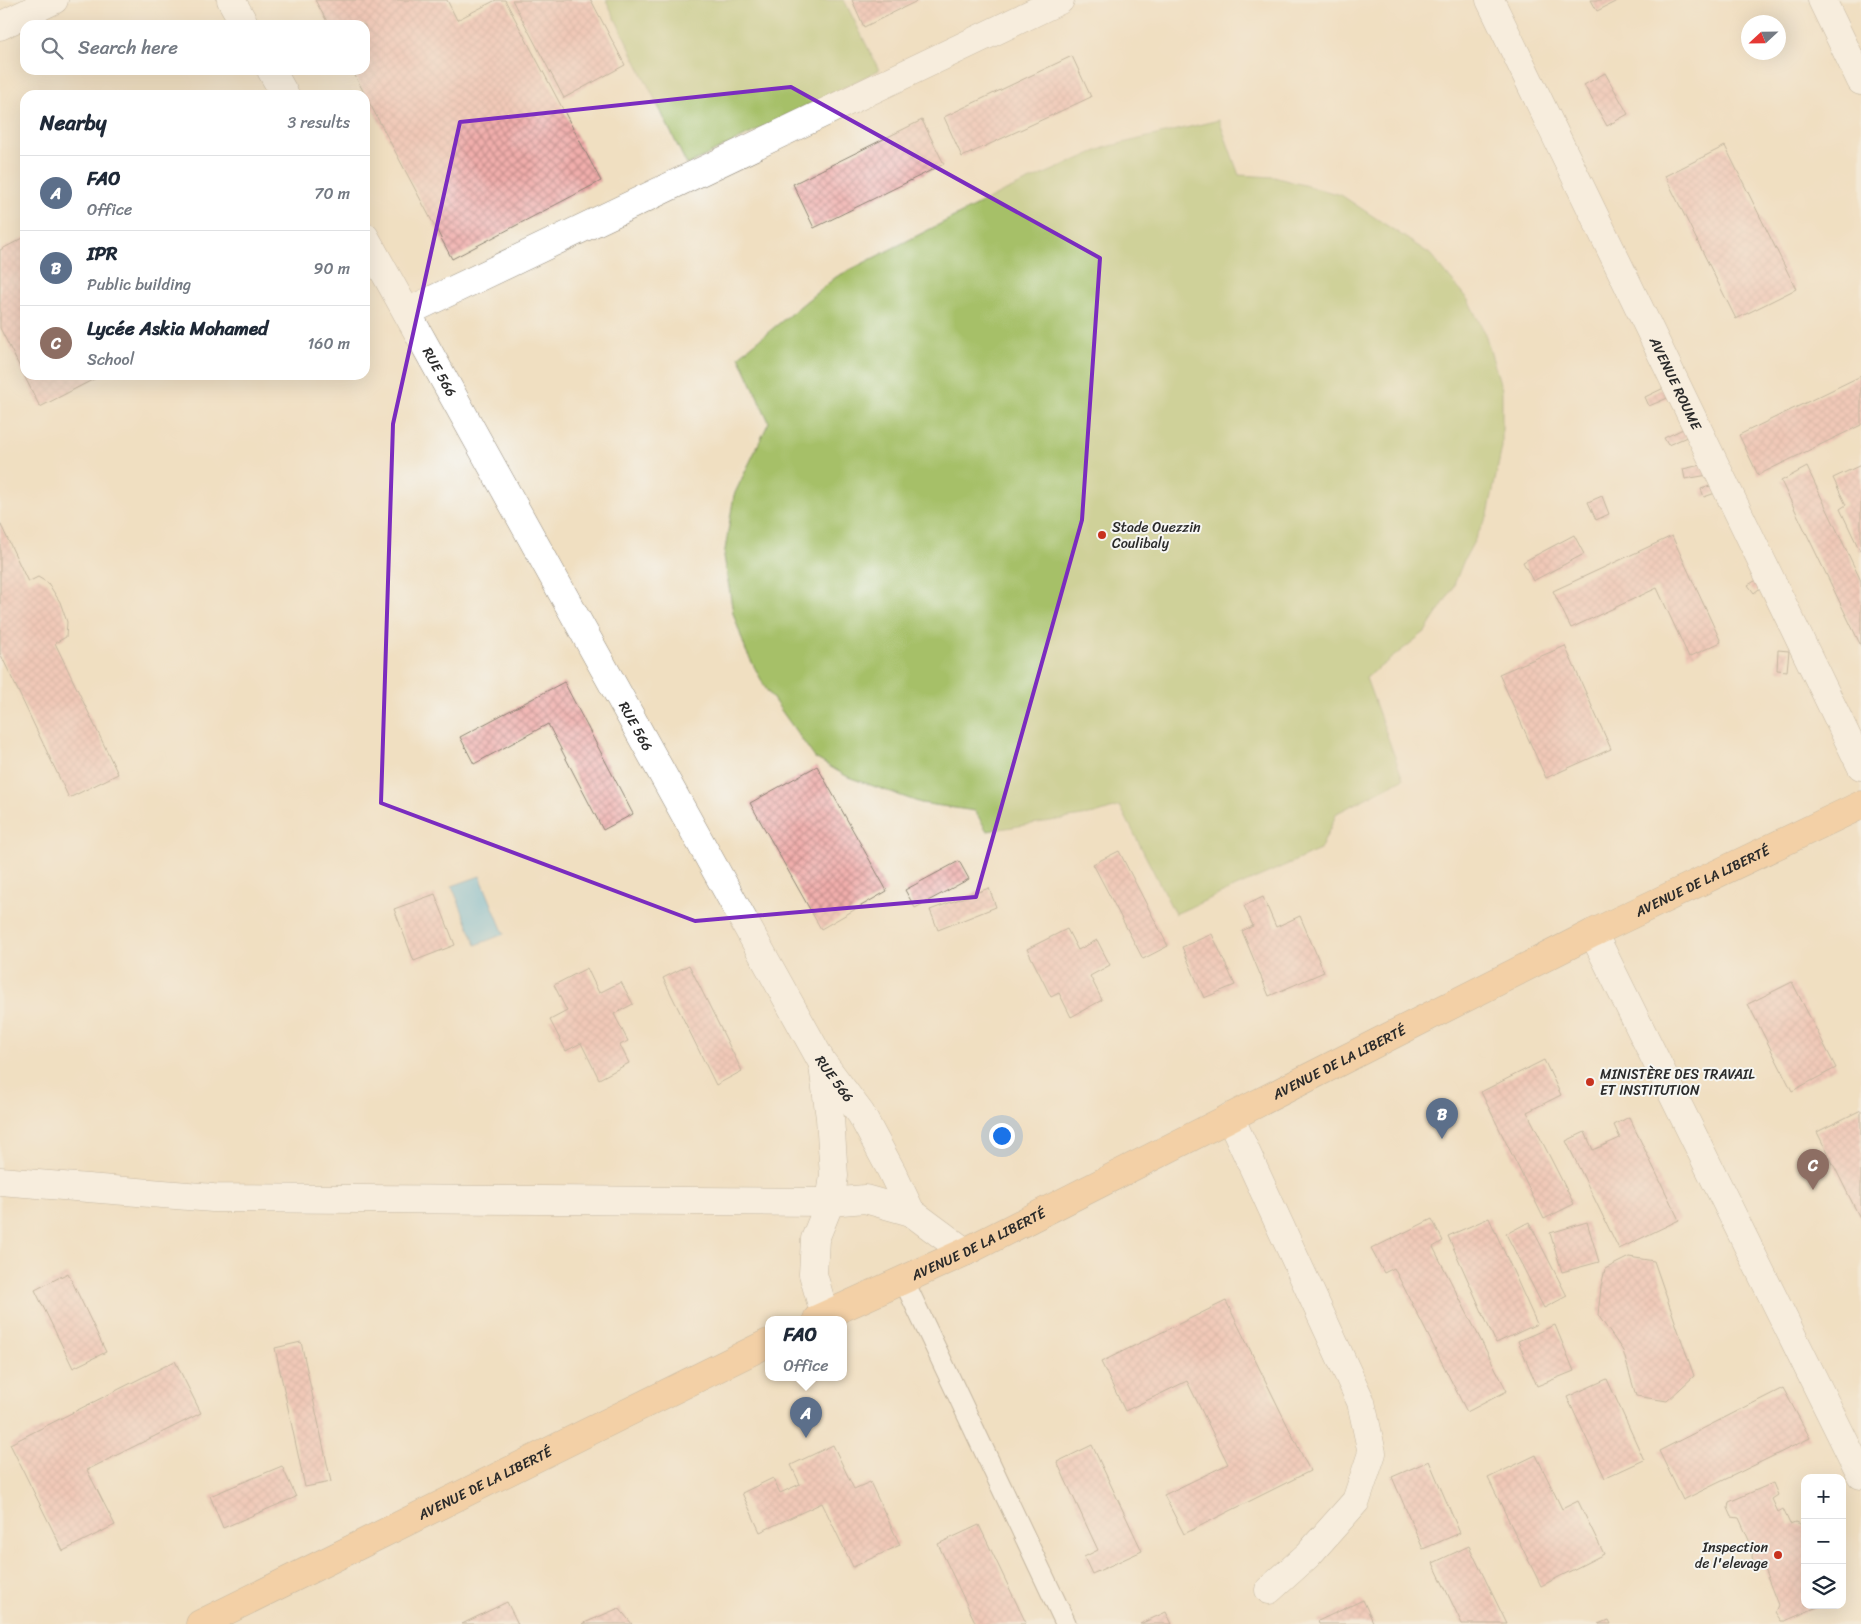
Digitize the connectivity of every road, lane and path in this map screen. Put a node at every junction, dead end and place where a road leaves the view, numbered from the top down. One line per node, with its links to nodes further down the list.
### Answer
1 (54, 0): 7 (street)
2 (231, 0): 6 (street)
3 (1060, 0): 12 (street)
4 (1490, 0): 13 (street, AVENUE ROUME)
5 (1822, 0): 9 (street)
6 (242, 20)
7 (0, 26)
8 (274, 75): 10 (street)
9 (1861, 82)
10 (282, 90)
11 (370, 246): 12 (street, RUE 566)
12 (407, 312): 16 (street, RUE 566)
13 (1861, 766)
14 (1861, 805): 15 (main road, AVENUE DE LA LIBERTÉ)
15 (1594, 932): 17 (main road, AVENUE DE LA LIBERTÉ); 26 (street)
16 (822, 1062): 19 (street); 20 (street, RUE 566)
17 (1230, 1117): 21 (main road, AVENUE DE LA LIBERTÉ); 27 (street)
18 (0, 1181): 19 (street)
19 (830, 1202): 20 (street); 23 (street)
20 (911, 1212): 21 (street)
21 (965, 1252): 22 (main road, AVENUE DE LA LIBERTÉ)
22 (904, 1281): 24 (main road, AVENUE DE LA LIBERTÉ); 29 (lane)
23 (821, 1316)
24 (823, 1316)
25 (765, 1344): 28 (main road, AVENUE DE LA LIBERTÉ)
26 (1861, 1475)
27 (1269, 1590)
28 (200, 1624)
29 (1066, 1624)

